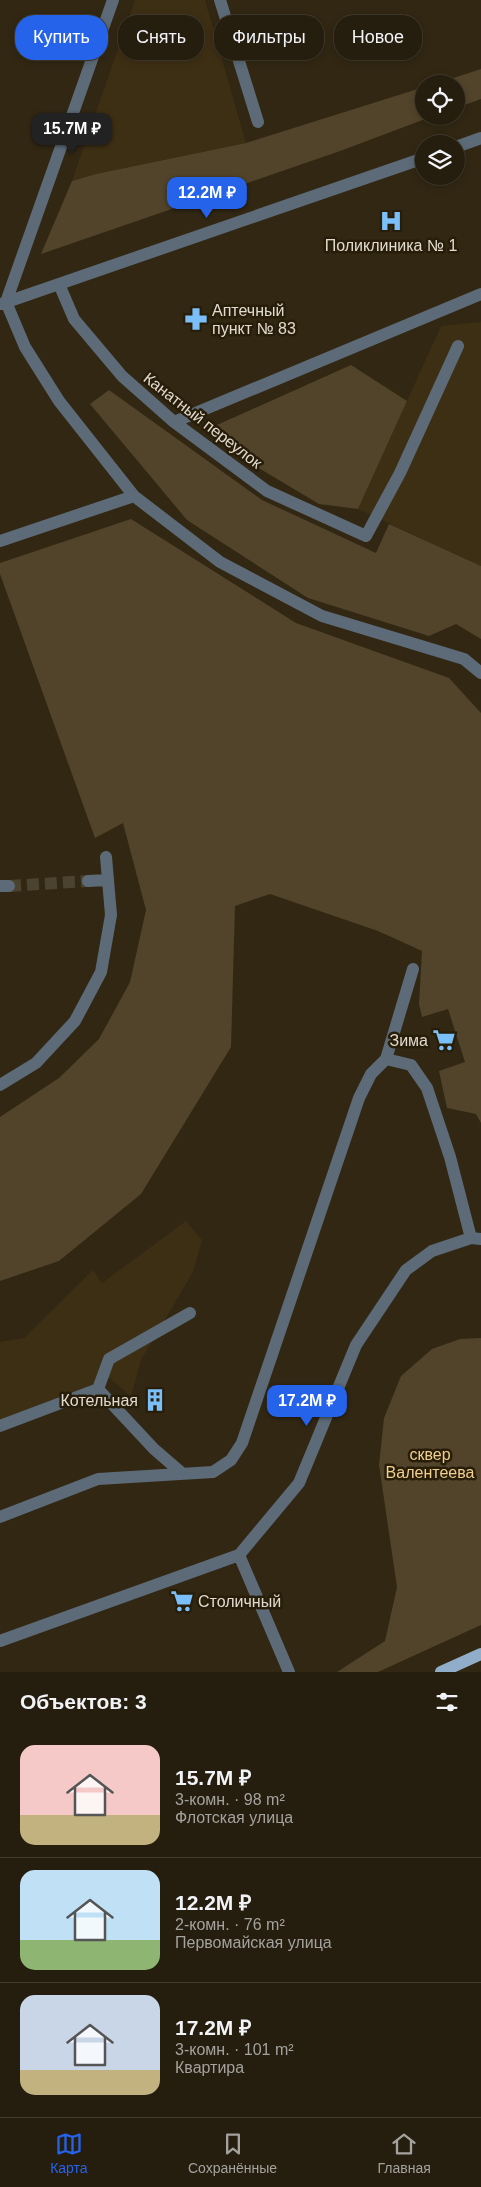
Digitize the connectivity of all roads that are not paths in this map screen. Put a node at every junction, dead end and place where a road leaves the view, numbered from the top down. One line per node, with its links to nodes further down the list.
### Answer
1 (113, 0): 9 (street)
2 (220, 0): 3 (street)
3 (258, 122)
4 (481, 138): 5 (street)
5 (465, 144)
6 (415, 161): 7 (street)
7 (59, 284): 9 (street); 11 (street, Канатный переулок)
8 (481, 294): 11 (street)
9 (3, 304): 12 (street)
10 (458, 346): 11 (street, Канатный переулок)
11 (174, 422)
12 (134, 496): 13 (street); 14 (street)
13 (0, 541)
14 (481, 674)
15 (106, 857): 16 (street)
16 (108, 880): 17 (street); 20 (street)
17 (88, 881)
18 (414, 969): 19 (street)
19 (386, 1059): 21 (street); 25 (street)
20 (0, 1085)
21 (476, 1239): 27 (street)
22 (190, 1313): 23 (street)
23 (98, 1389): 24 (street); 25 (street)
24 (0, 1426)
25 (183, 1474): 26 (street)
26 (0, 1517)
27 (239, 1554): 28 (street); 30 (street)
28 (0, 1641)
29 (481, 1654): 31 (main road)
30 (289, 1672)
31 (441, 1672)

